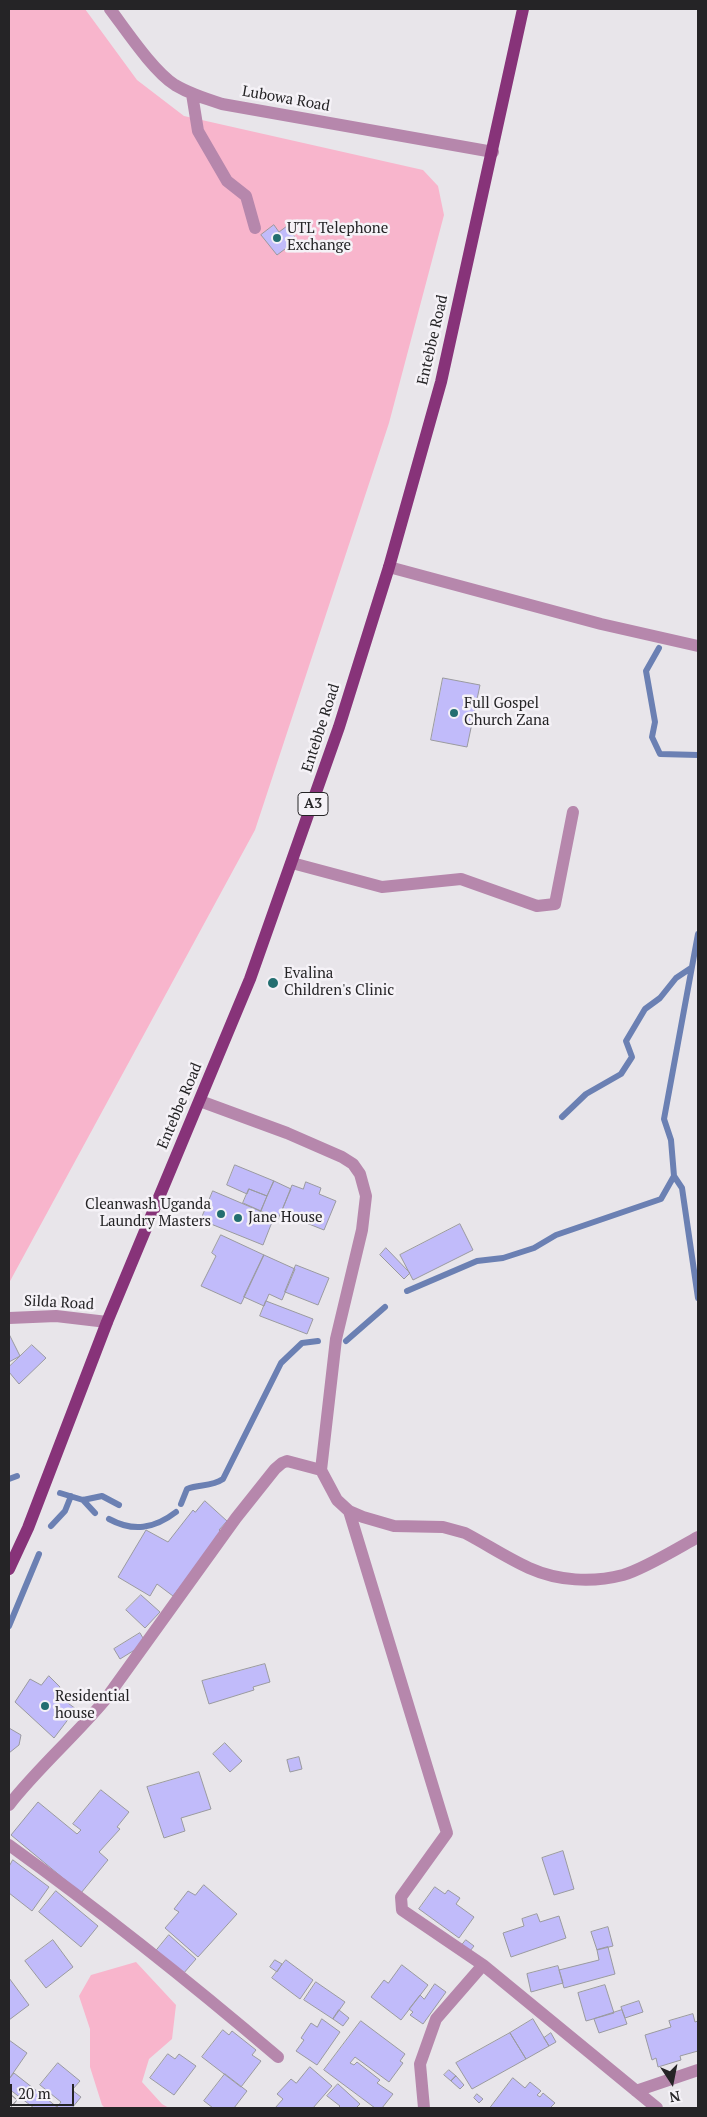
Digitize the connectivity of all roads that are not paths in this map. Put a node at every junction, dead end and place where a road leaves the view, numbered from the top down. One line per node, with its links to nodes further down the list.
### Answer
1 (110, 9): 3 (street, Lubowa Road)
2 (523, 9): 4 (main road, Entebbe Road / A3)
3 (192, 94): 4 (street, Lubowa Road); 5 (street)
4 (492, 152): 6 (main road, Entebbe Road / A3)
5 (255, 228)
6 (389, 567): 7 (street); 9 (main road, Entebbe Road / A3)
7 (698, 646)
8 (573, 812): 9 (street)
9 (292, 863): 10 (main road, Entebbe Road / A3)
10 (200, 1101): 12 (main road, Entebbe Road / A3); 13 (street)
11 (9, 1318): 12 (street, Silda Road)
12 (107, 1322): 16 (main road, Entebbe Road / A3)
13 (321, 1470): 14 (street); 17 (street)
14 (349, 1511): 15 (street); 19 (street)
15 (698, 1537)
16 (9, 1568)
17 (9, 1806)
18 (9, 1845): 20 (street)
19 (483, 1965): 22 (street); 23 (street)
20 (278, 2057)
21 (698, 2070): 22 (street)
22 (636, 2091): 24 (street)
23 (424, 2108)
24 (657, 2108)

